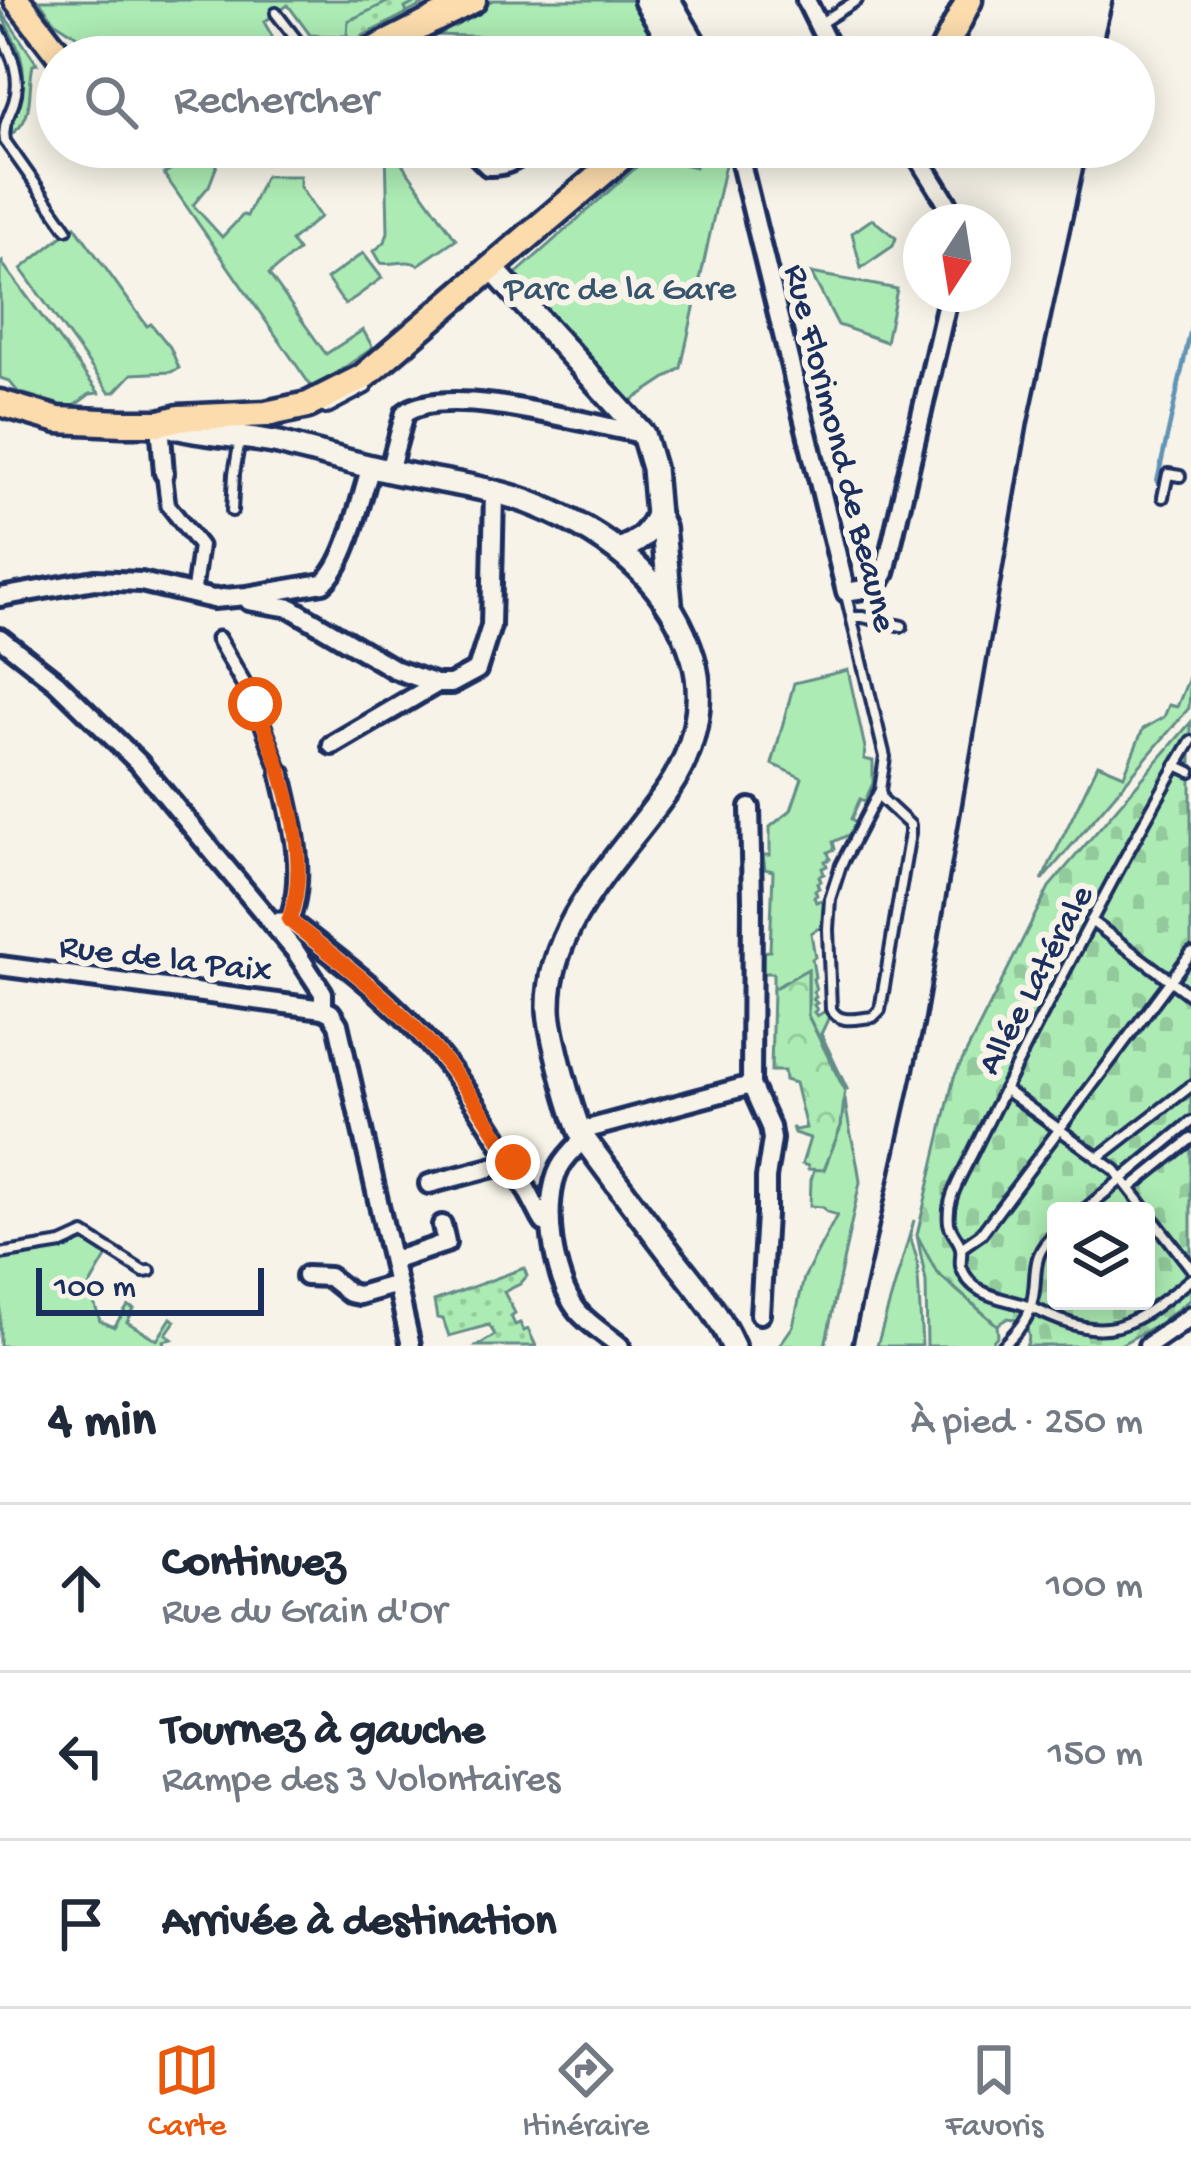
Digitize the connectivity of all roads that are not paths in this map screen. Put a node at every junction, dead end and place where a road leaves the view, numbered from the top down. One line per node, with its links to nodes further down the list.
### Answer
1 (17, 0): 12 (main road)
2 (472, 0): 11 (main road)
3 (647, 0): 16 (main road)
4 (667, 0): 17 (main road)
5 (806, 0): 9 (street)
6 (857, 0): 9 (lane)
7 (969, 0): 19 (main road)
8 (276, 13): 13 (lane)
9 (818, 25): 18 (street)
10 (0, 32): 24 (lane)
11 (409, 32): 14 (main road); 15 (lane)
12 (45, 36)
13 (294, 36)
14 (401, 36)
15 (413, 36)
16 (667, 36)
17 (688, 36)
18 (824, 36)
19 (951, 36)
20 (609, 168): 25 (main road)
21 (742, 168): 43 (street, Rue Florimond de Beaune)
22 (925, 168): 23 (street)
23 (948, 204)
24 (67, 230)
25 (492, 268): 27 (lane); 31 (main road); 33 (street)
26 (945, 312): 43 (street)
27 (405, 356)
28 (371, 385): 30 (lane)
29 (0, 403): 31 (main road)
30 (309, 416)
31 (160, 423): 34 (street); 36 (street)
32 (263, 426): 34 (lane)
33 (644, 434): 35 (street); 41 (street)
34 (241, 435): 35 (street); 40 (lane)
35 (380, 469): 38 (street); 46 (street)
36 (164, 473): 44 (street)
37 (1180, 476): 39 (lane)
38 (494, 493): 42 (street); 52 (street)
39 (1162, 497)
40 (232, 511)
41 (657, 515): 42 (street); 47 (street)
42 (619, 550): 47 (street)
43 (846, 592): 48 (lane, Rue Florimond de Beaune)
44 (193, 596): 45 (street); 46 (street)
45 (0, 597)
46 (228, 597): 52 (street)
47 (670, 604): 74 (street)
48 (852, 617): 49 (lane); 58 (lane, Rue Florimond de Beaune)
49 (902, 626)
50 (0, 638): 60 (street)
51 (218, 639): 57 (street)
52 (436, 684): 54 (street)
53 (1191, 741): 55 (lane, Allée Latérale)
54 (332, 745)
55 (1176, 765): 56 (lane); 61 (lane, Allée Latérale)
56 (1191, 772)
57 (281, 774): 60 (street)
58 (880, 790): 68 (lane); 68 (lane)
59 (750, 808): 69 (street)
60 (281, 921): 67 (street); 77 (street)
61 (1091, 921): 64 (lane); 71 (lane, Allée Latérale)
62 (1191, 953): 64 (lane)
63 (0, 966): 67 (street, Rue de la Paix)
64 (1170, 980): 65 (lane); 73 (lane)
65 (1191, 996)
66 (854, 1006): 68 (lane)
67 (323, 1009): 87 (street)
68 (853, 1019)
69 (751, 1085): 74 (street); 94 (street)
70 (1191, 1086): 76 (lane)
71 (1004, 1089): 73 (lane); 85 (lane, Allée Latérale)
72 (1191, 1122): 78 (lane)
73 (1060, 1131): 76 (lane); 85 (lane)
74 (582, 1135): 82 (street); 99 (street)
75 (1191, 1138): 80 (lane)
76 (1098, 1158): 78 (lane)
77 (513, 1162): 79 (street); 82 (street)
78 (1122, 1179): 80 (lane); 81 (lane)
79 (428, 1184)
80 (1130, 1188): 88 (lane)
81 (1094, 1202)
82 (550, 1223): 98 (street)
83 (442, 1225): 87 (street)
84 (1047, 1241): 93 (lane)
85 (961, 1248): 93 (lane)
86 (0, 1254): 89 (lane)
87 (392, 1262): 92 (street)
88 (1191, 1268)
89 (150, 1271)
90 (306, 1276): 92 (street)
91 (1191, 1279): 93 (lane)
92 (397, 1284): 97 (street)
93 (1031, 1307): 100 (lane)
94 (760, 1314)
95 (1191, 1316): 96 (street)
96 (1159, 1344)
97 (411, 1346)
98 (620, 1346)
99 (733, 1346)
100 (1003, 1346)

